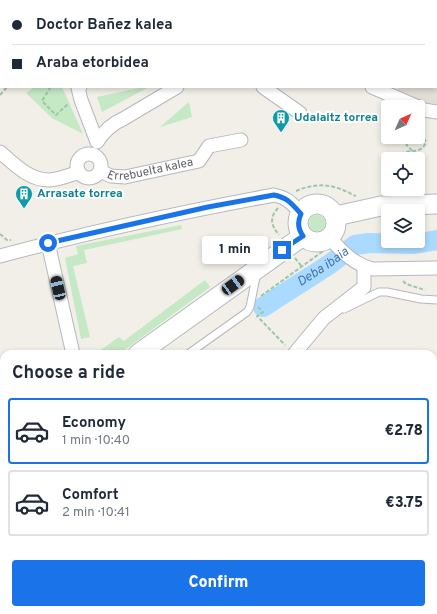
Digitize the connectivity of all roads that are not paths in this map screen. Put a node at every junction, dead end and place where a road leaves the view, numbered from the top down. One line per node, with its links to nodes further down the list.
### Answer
1 (175, 88): 10 (street)
2 (264, 88): 8 (street)
3 (374, 88): 5 (street)
4 (80, 90): 10 (street)
5 (402, 100)
6 (425, 110): 7 (street)
7 (437, 112)
8 (300, 113)
9 (241, 140): 12 (street, Errebuelta kalea)
10 (96, 149): 12 (street); 13 (street)
11 (0, 152): 13 (street)
12 (100, 171): 13 (street)
13 (79, 172)
14 (437, 204): 16 (street)
15 (301, 214): 16 (street); 17 (street); 19 (street)
16 (336, 216): 18 (street)
17 (303, 236): 18 (street); 22 (street)
18 (332, 241): 21 (street)
19 (48, 243): 20 (street); 26 (street)
20 (0, 256)
21 (359, 264): 23 (street); 25 (street)
22 (257, 268): 27 (street); 28 (lane)
23 (437, 268)
24 (437, 300): 25 (lane)
25 (324, 318): 29 (street)
26 (72, 350)
27 (144, 350)
28 (194, 350)
29 (292, 350)

